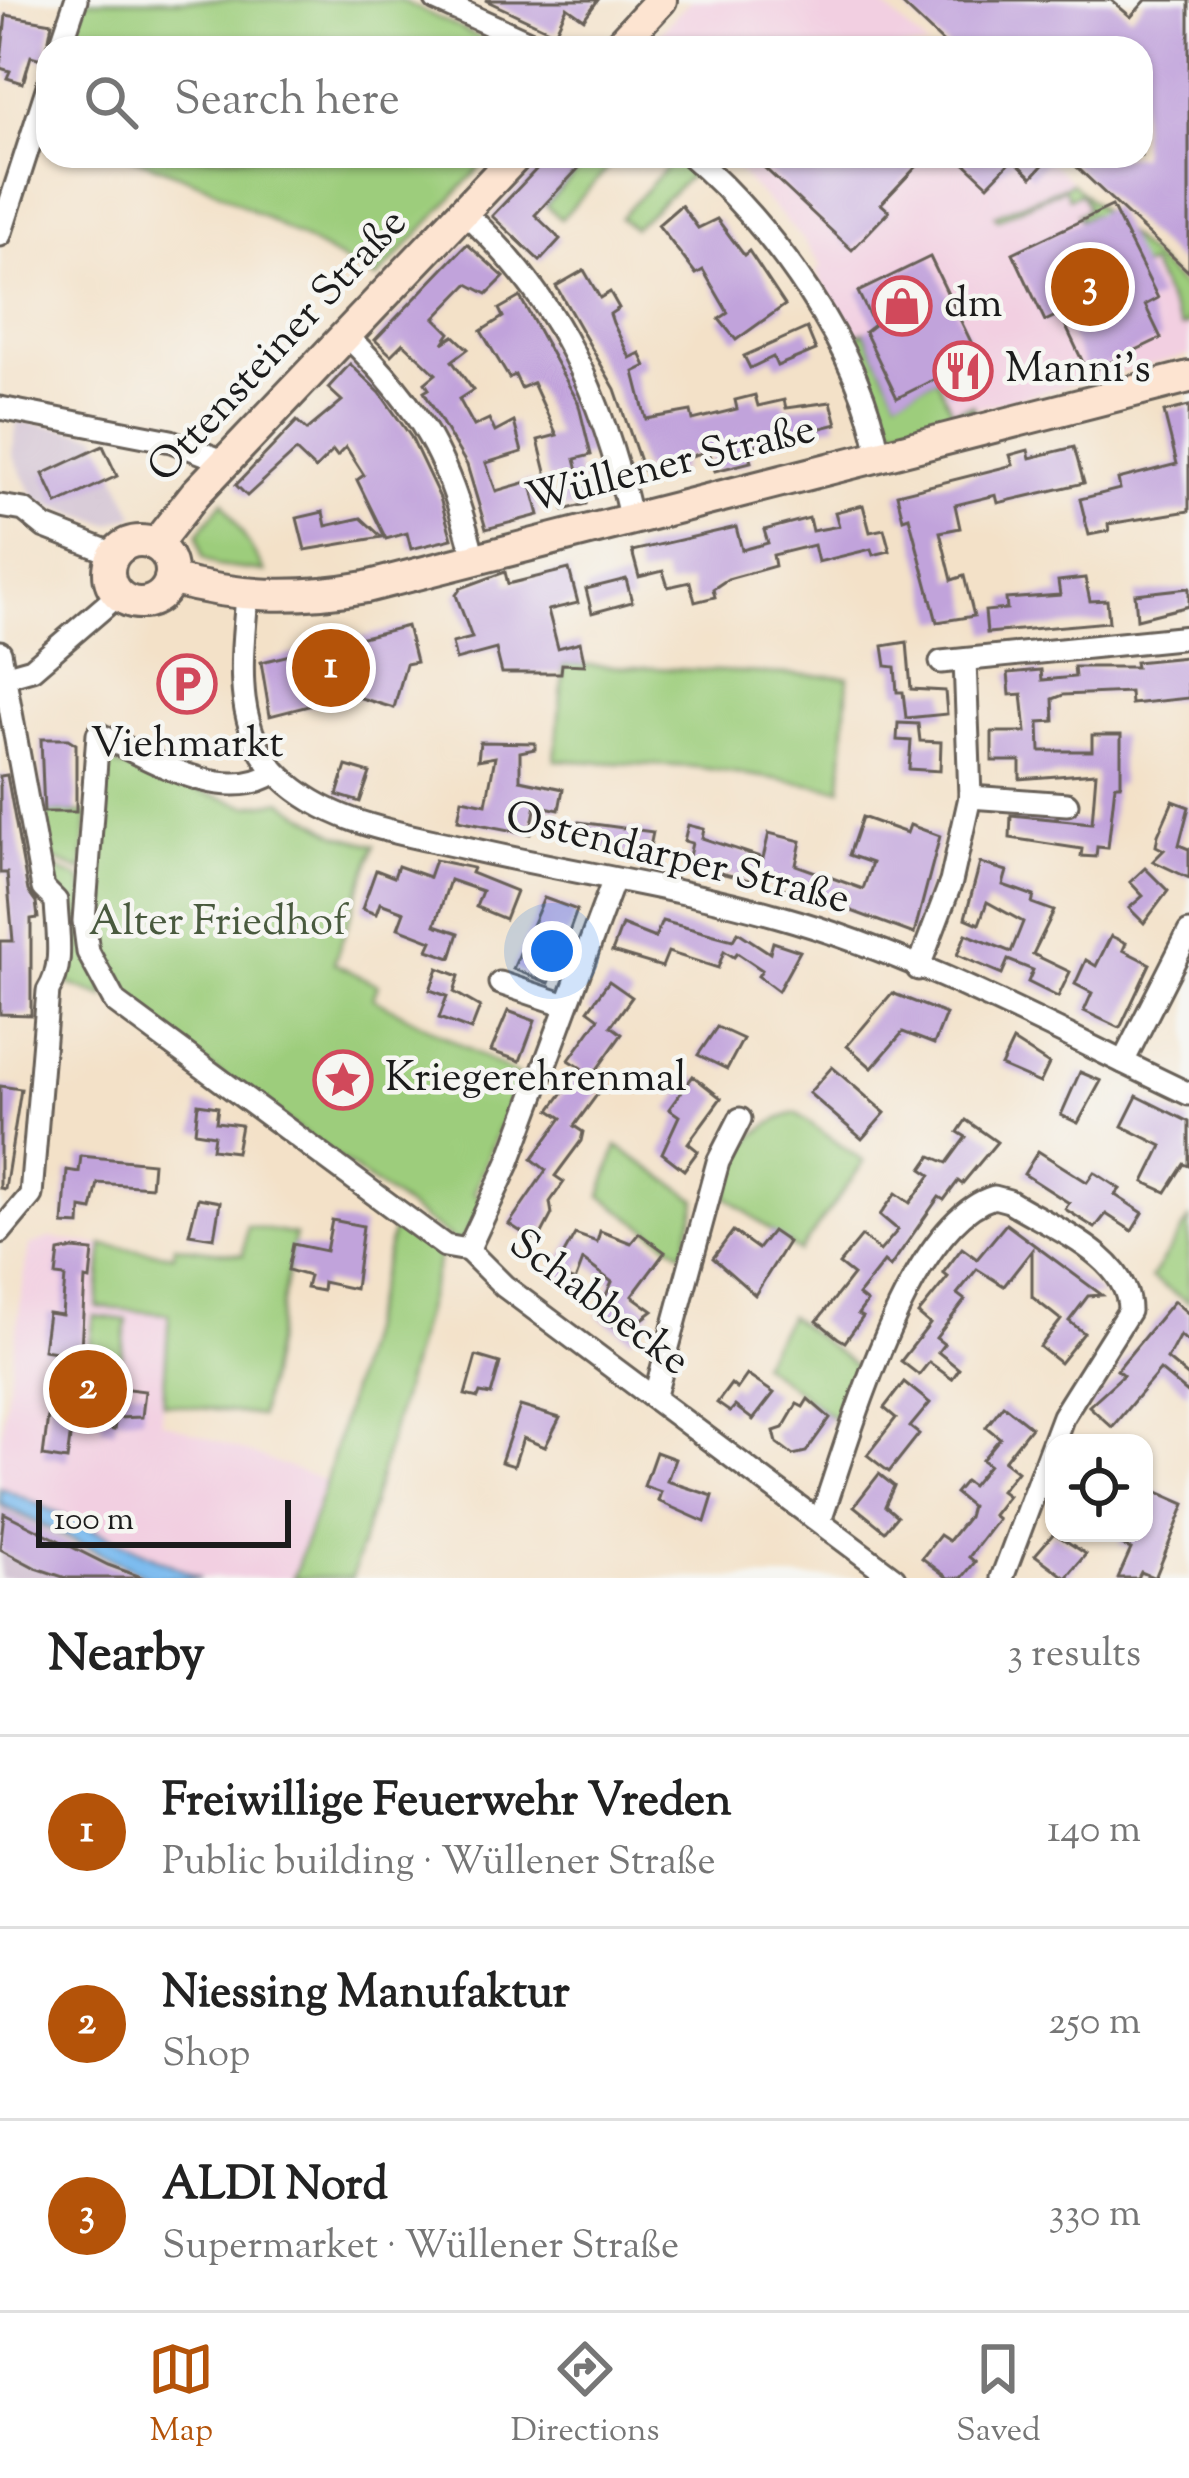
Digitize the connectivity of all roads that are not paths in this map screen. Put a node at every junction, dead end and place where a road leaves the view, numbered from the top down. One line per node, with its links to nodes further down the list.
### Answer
1 (76, 0): 4 (street)
2 (436, 0): 5 (street)
3 (661, 0): 6 (street)
4 (64, 36)
5 (516, 36)
6 (627, 36)
7 (36, 123): 11 (street)
8 (505, 168): 10 (street, Ottensteiner Straße)
9 (703, 168): 15 (street)
10 (464, 212): 12 (street, Ottensteiner Straße); 18 (street)
11 (0, 235)
12 (347, 336): 16 (street, Ottensteiner Straße); 21 (street)
13 (1189, 377): 15 (street, Wüllener Straße)
14 (0, 408): 16 (street)
15 (879, 456): 18 (street, Wüllener Straße)
16 (226, 462): 19 (street, Ottensteiner Straße)
17 (0, 506): 20 (street)
18 (631, 520): 21 (street, Wüllener Straße)
19 (155, 544): 20 (street); 22 (street)
20 (114, 554): 23 (street)
21 (474, 560): 24 (street, Wüllener Straße)
22 (170, 579): 23 (street); 24 (street, Wüllener Straße)
23 (118, 595): 29 (street)
24 (247, 596): 30 (street)
25 (1189, 638): 27 (street)
26 (0, 652): 29 (street)
27 (965, 660): 28 (street); 31 (street)
28 (941, 662)
29 (4, 677): 41 (street)
30 (275, 772): 33 (street, Ostendarper Straße); 42 (street)
31 (970, 797): 32 (street); 35 (street)
32 (1067, 804)
33 (613, 882): 35 (street, Ostendarper Straße); 37 (street, Schabbecke)
34 (1189, 932): 38 (street)
35 (918, 969): 38 (street, Ostendarper Straße)
36 (500, 983): 37 (street)
37 (566, 1005): 42 (street, Schabbecke)
38 (1123, 1062): 39 (street, Ostendarper Straße)
39 (1189, 1094)
40 (740, 1120): 43 (street)
41 (0, 1232)
42 (468, 1250): 43 (street, Schabbecke)
43 (655, 1395): 44 (street, Schabbecke)
44 (821, 1518): 45 (street, Schabbecke); 46 (street)
45 (894, 1578)
46 (1002, 1578)

